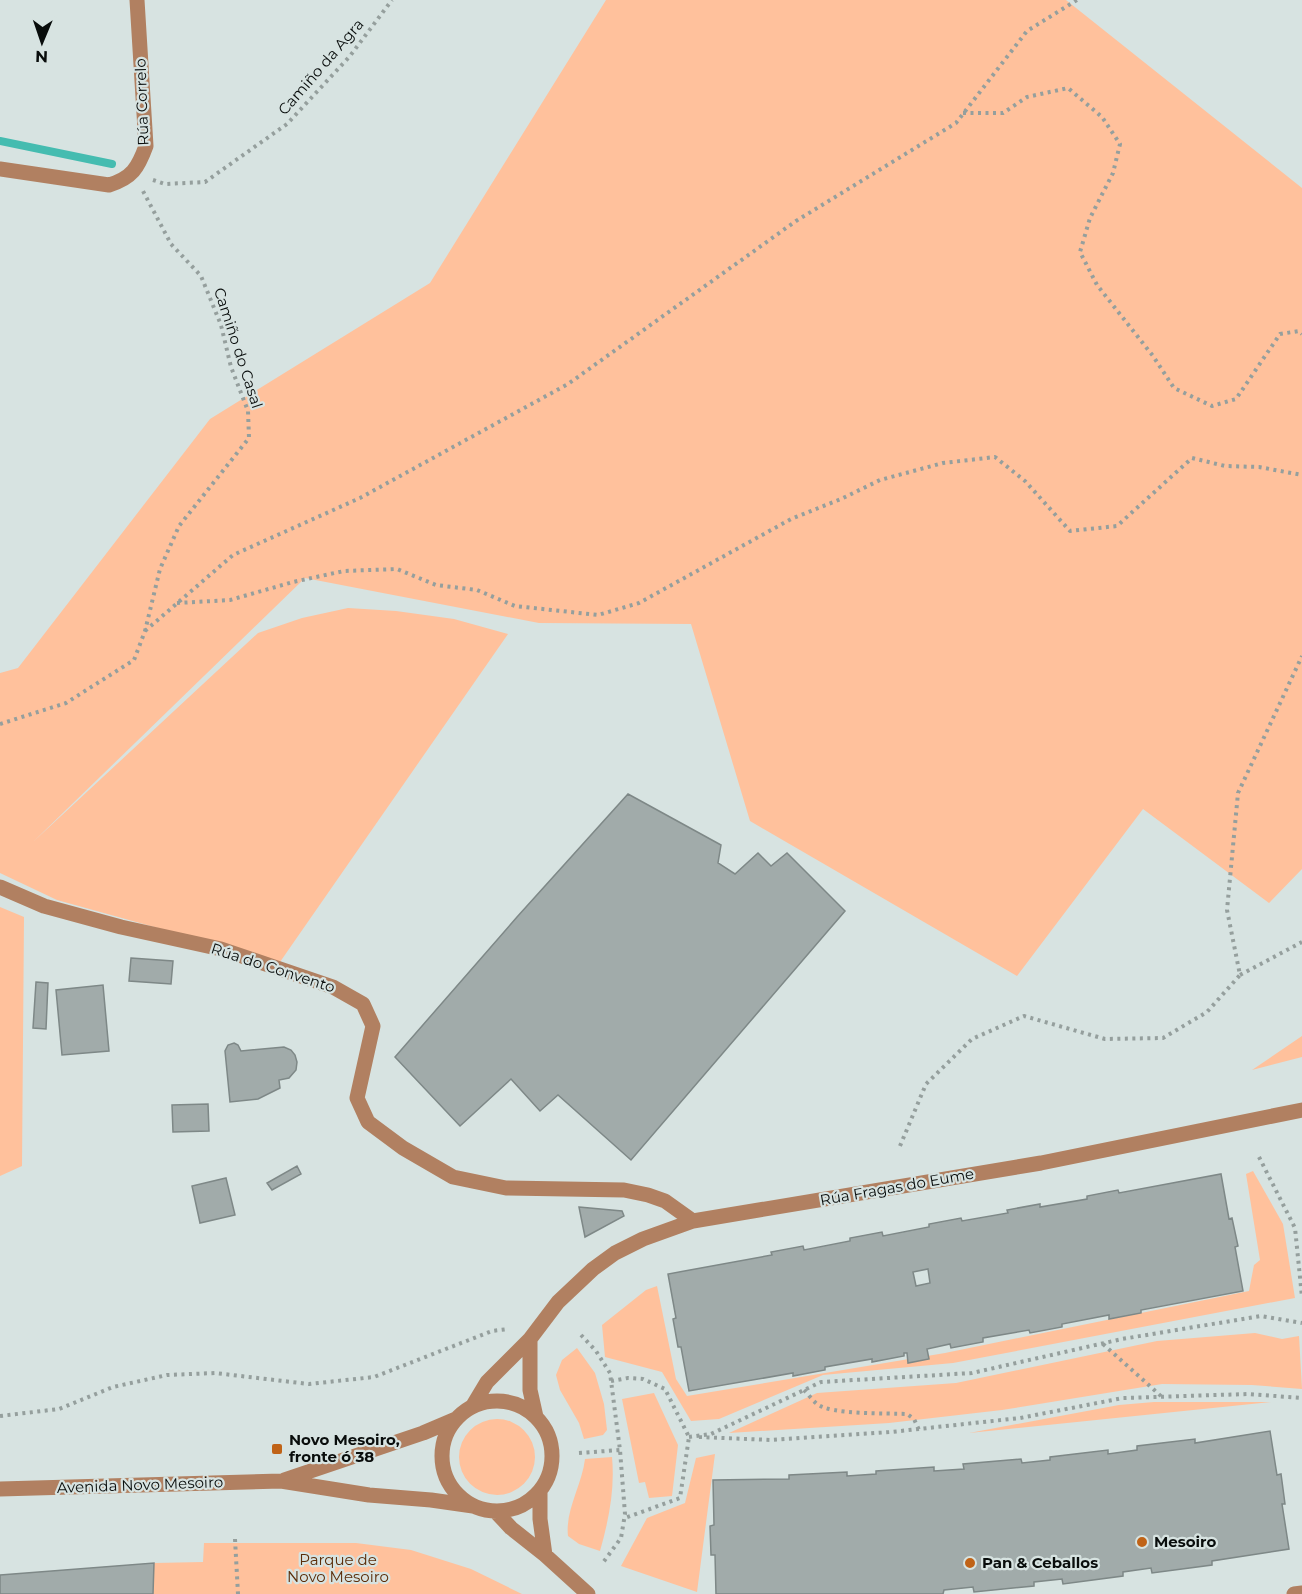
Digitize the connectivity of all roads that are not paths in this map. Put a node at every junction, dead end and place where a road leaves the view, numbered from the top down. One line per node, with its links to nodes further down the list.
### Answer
1 (137, 0): 2 (street, Rúa Correlo)
2 (0, 169)
3 (0, 887): 5 (street, Rúa do Convento)
4 (1302, 1110): 5 (street, Rúa Fragas do Eume)
5 (693, 1221): 6 (street, Rúa Fragas do Eume)
6 (530, 1340): 7 (street, Rúa Fragas do Eume); 8 (street)
7 (472, 1407): 8 (street); 9 (street)
8 (536, 1417): 12 (street)
9 (456, 1419): 10 (street, Avenida Novo Mesoiro); 13 (street)
10 (281, 1481): 11 (street, Avenida Novo Mesoiro); 13 (street, Avenida Novo Mesoiro)
11 (0, 1489)
12 (540, 1491): 14 (street); 15 (street)
13 (473, 1506): 14 (street)
14 (496, 1512): 15 (street)
15 (545, 1555): 17 (street)
16 (1302, 1593): 18 (street)
17 (588, 1594)
18 (1294, 1594)

